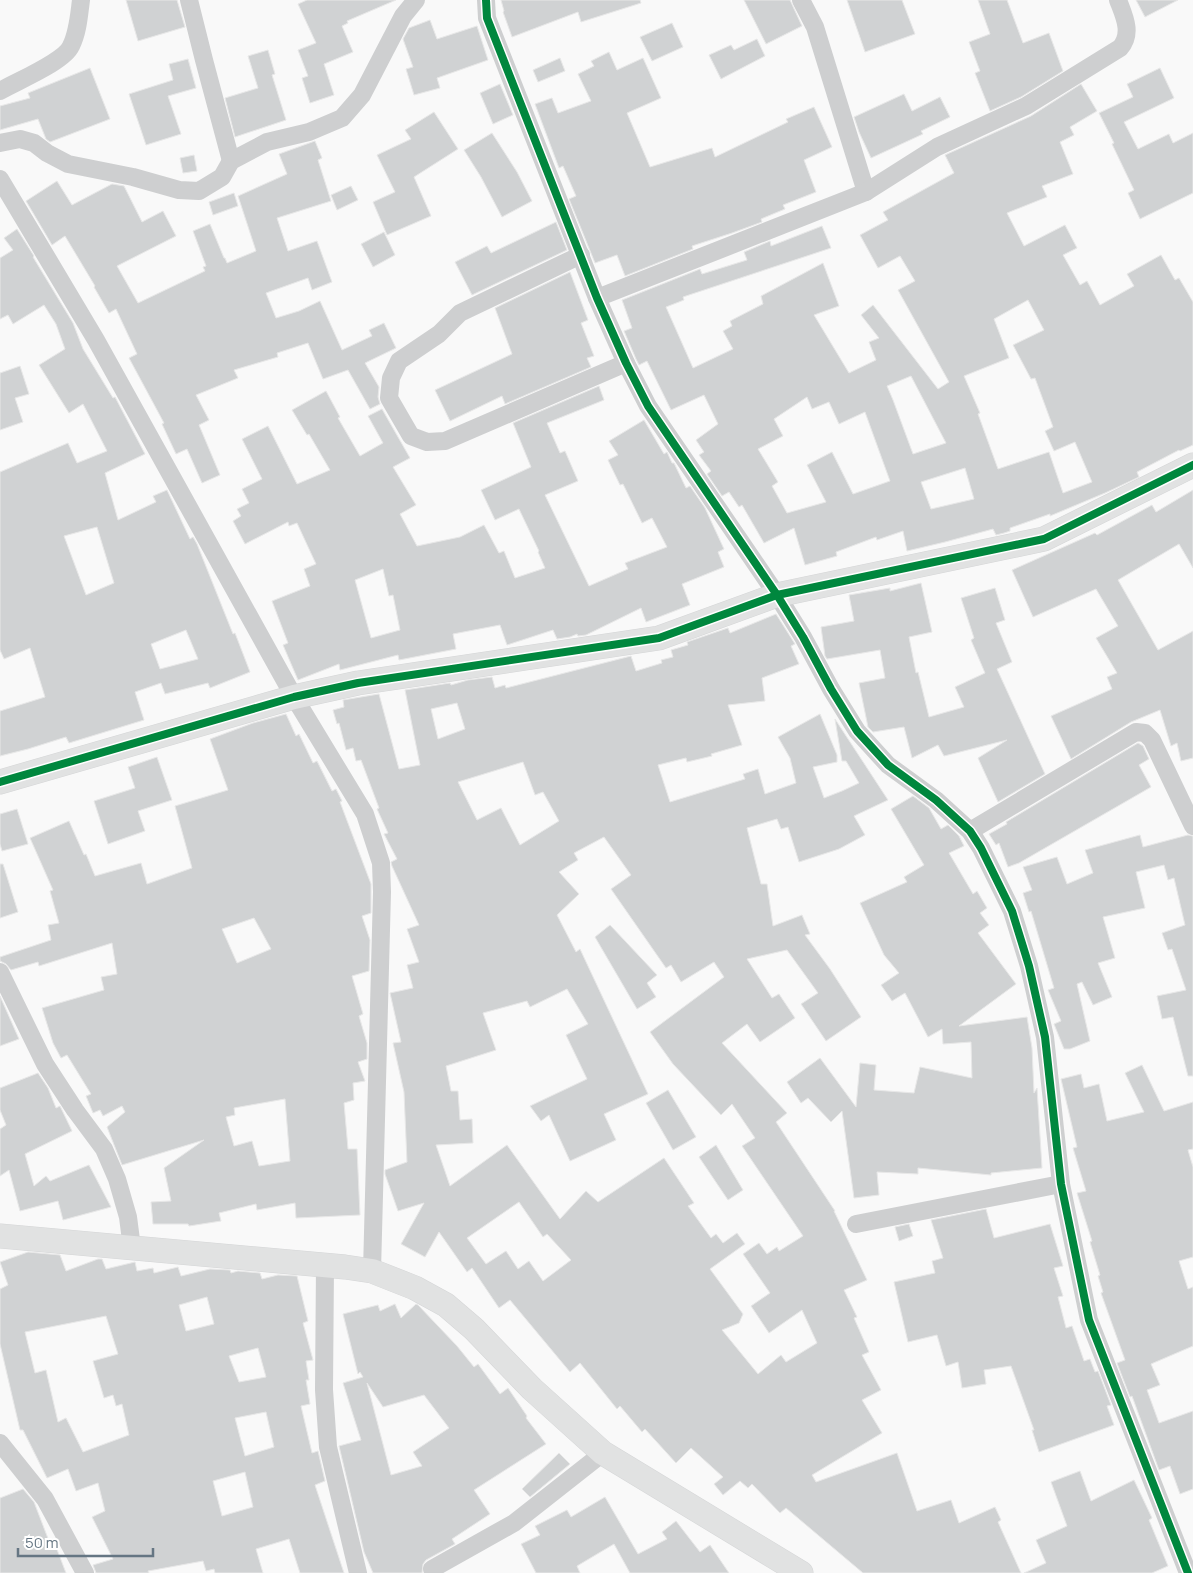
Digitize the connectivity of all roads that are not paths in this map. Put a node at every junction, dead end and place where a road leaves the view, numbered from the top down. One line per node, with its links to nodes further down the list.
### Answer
1 (81, 0): 7 (street)
2 (189, 0): 9 (street)
3 (416, 0): 9 (street)
4 (486, 0): 12 (street)
5 (801, 0): 11 (street)
6 (1118, 0): 11 (street)
7 (0, 90)
8 (0, 143): 9 (street)
9 (231, 161)
10 (0, 180): 17 (street)
11 (866, 192): 13 (street)
12 (581, 255): 13 (street); 14 (street)
13 (597, 298): 14 (street)
14 (626, 363): 16 (street)
15 (1193, 466): 16 (street)
16 (777, 595): 17 (street); 20 (street)
17 (294, 697): 18 (street); 27 (street)
18 (0, 782)
19 (1193, 826): 20 (street)
20 (970, 831): 22 (street)
21 (0, 972): 25 (street)
22 (1061, 1184): 23 (street); 34 (street)
23 (856, 1224)
24 (0, 1236): 25 (street)
25 (132, 1248): 26 (street)
26 (326, 1265): 27 (street); 32 (street)
27 (372, 1271): 29 (street)
28 (0, 1443): 31 (street)
29 (603, 1453): 30 (street); 33 (street)
30 (432, 1569)
31 (85, 1573)
32 (358, 1573)
33 (801, 1573)
34 (1188, 1573)

